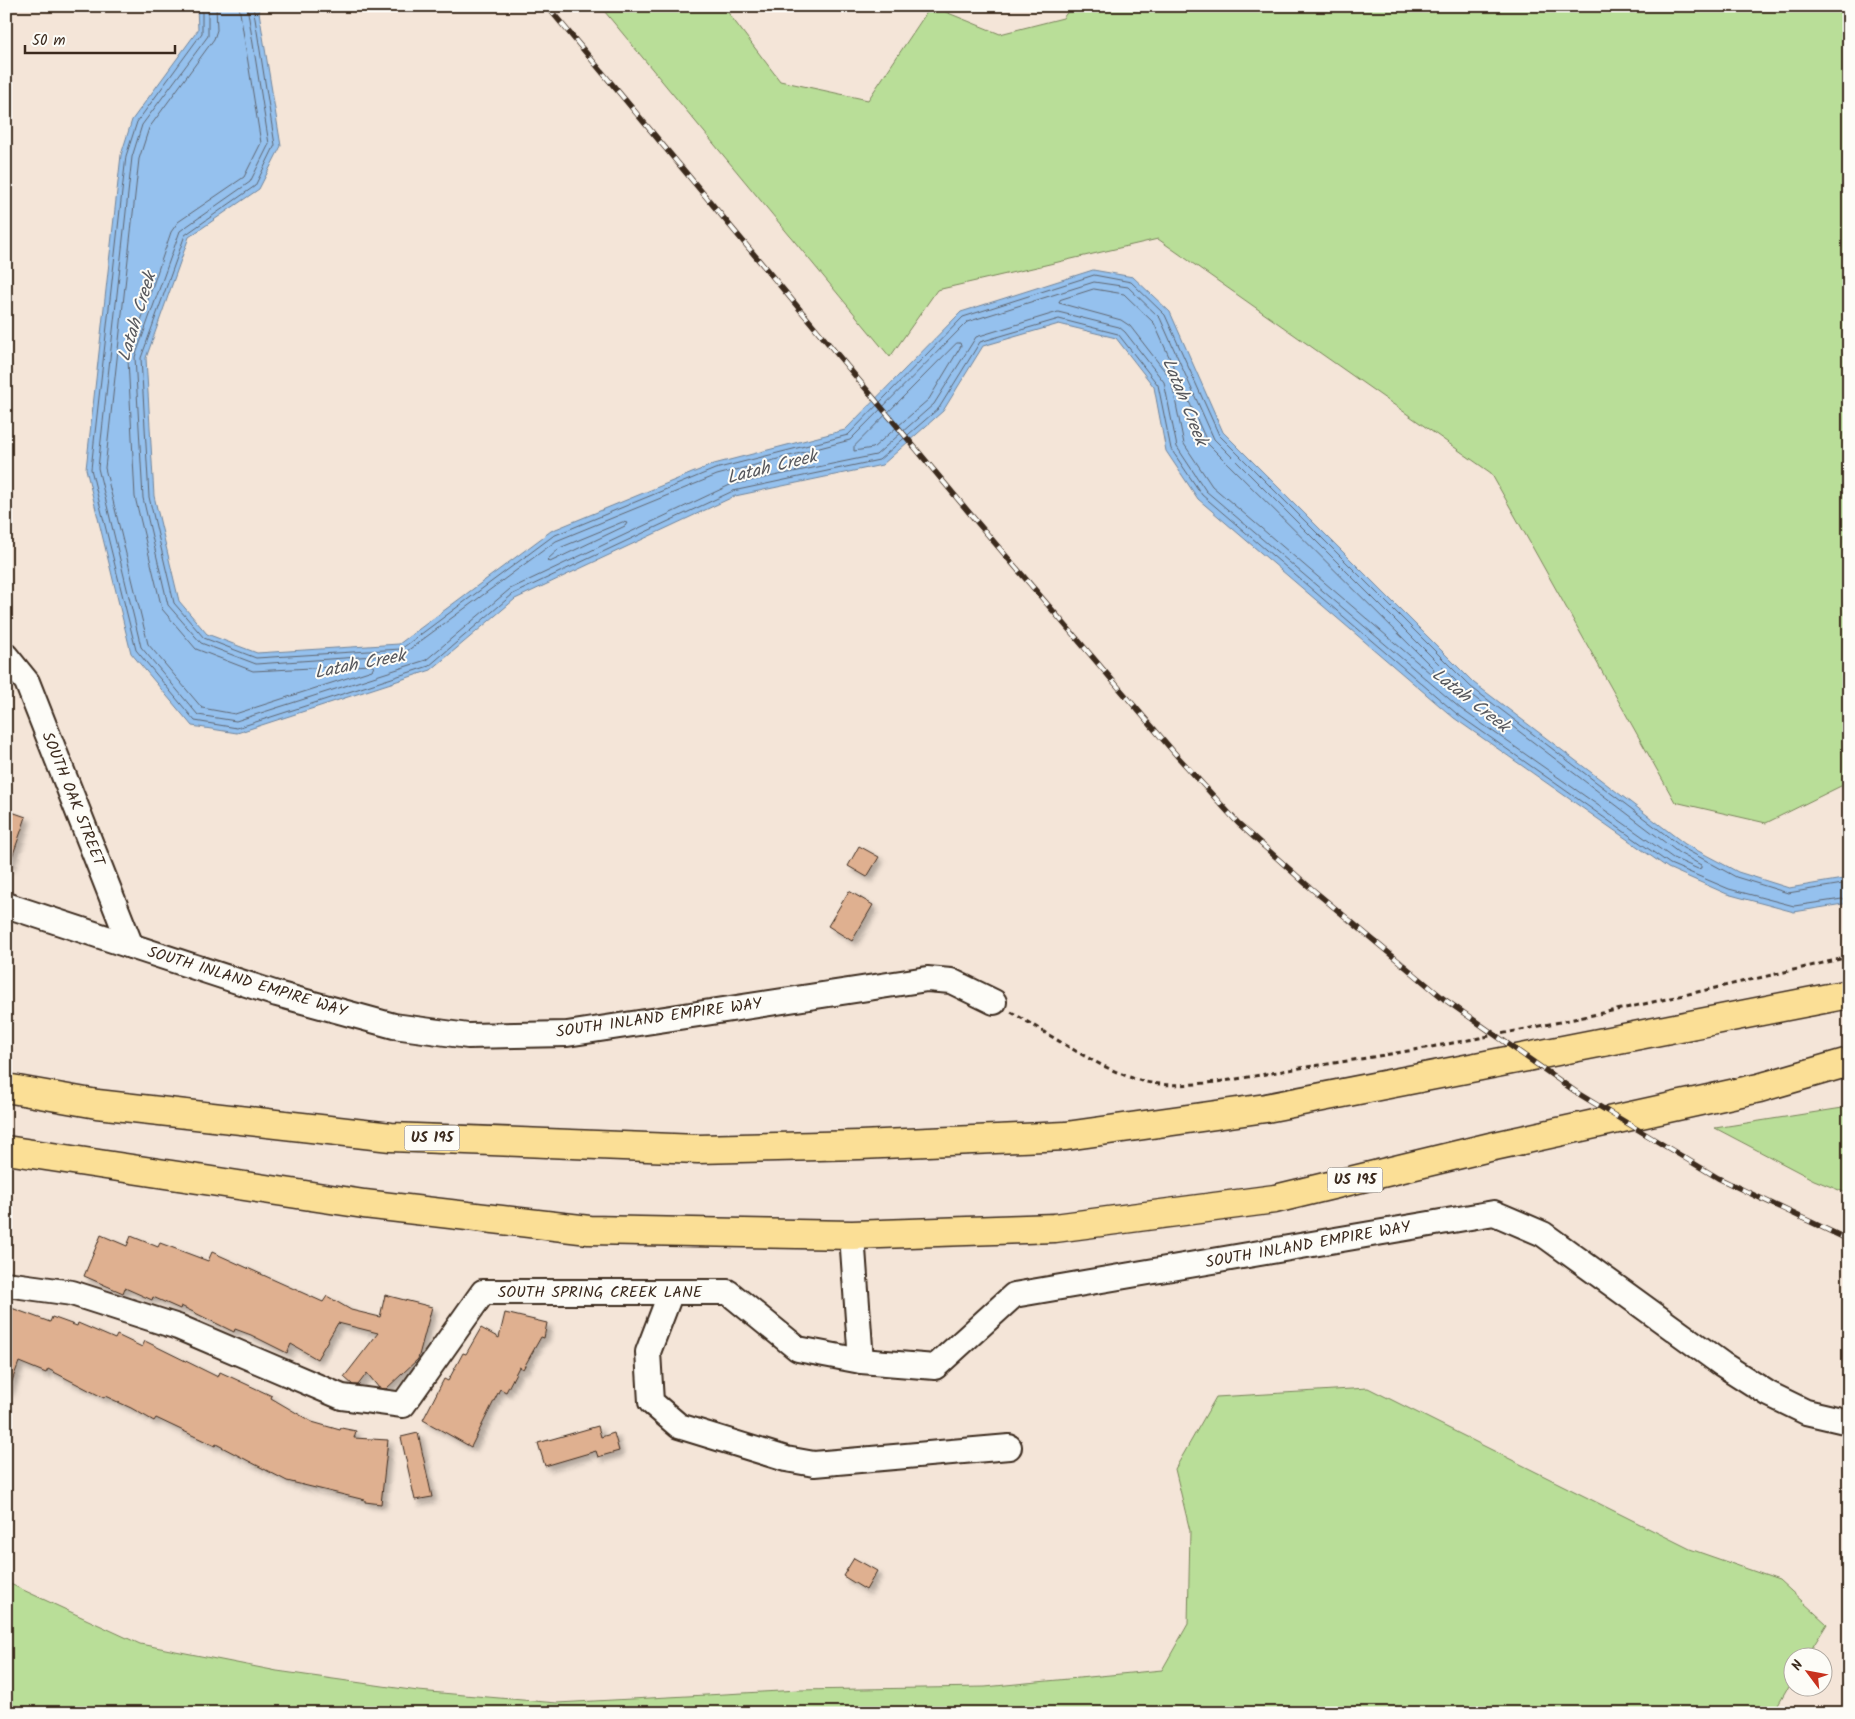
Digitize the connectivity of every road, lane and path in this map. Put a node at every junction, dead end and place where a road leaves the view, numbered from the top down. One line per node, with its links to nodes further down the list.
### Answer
1 (6, 656): 3 (street, SOUTH OAK STREET)
2 (6, 905): 3 (street, SOUTH INLAND EMPIRE WAY)
3 (131, 946): 7 (street, SOUTH INLAND EMPIRE WAY)
4 (1849, 957): 7 (path)
5 (1849, 977): 8 (highway)
6 (1849, 994): 8 (highway, US 195)
7 (994, 1002)
8 (1750, 1013): 11 (highway, US 195)
9 (1849, 1062): 12 (highway, US 195)
10 (1849, 1076): 12 (highway)
11 (6, 1088)
12 (1759, 1088): 14 (highway, US 195)
13 (6, 1150): 14 (highway, US 195)
14 (852, 1235): 17 (street)
15 (6, 1284): 16 (street, SOUTH SPRING CREEK LANE)
16 (671, 1292): 17 (street, SOUTH SPRING CREEK LANE); 19 (street)
17 (862, 1361): 18 (street, SOUTH INLAND EMPIRE WAY)
18 (1849, 1422)
19 (1009, 1447)

